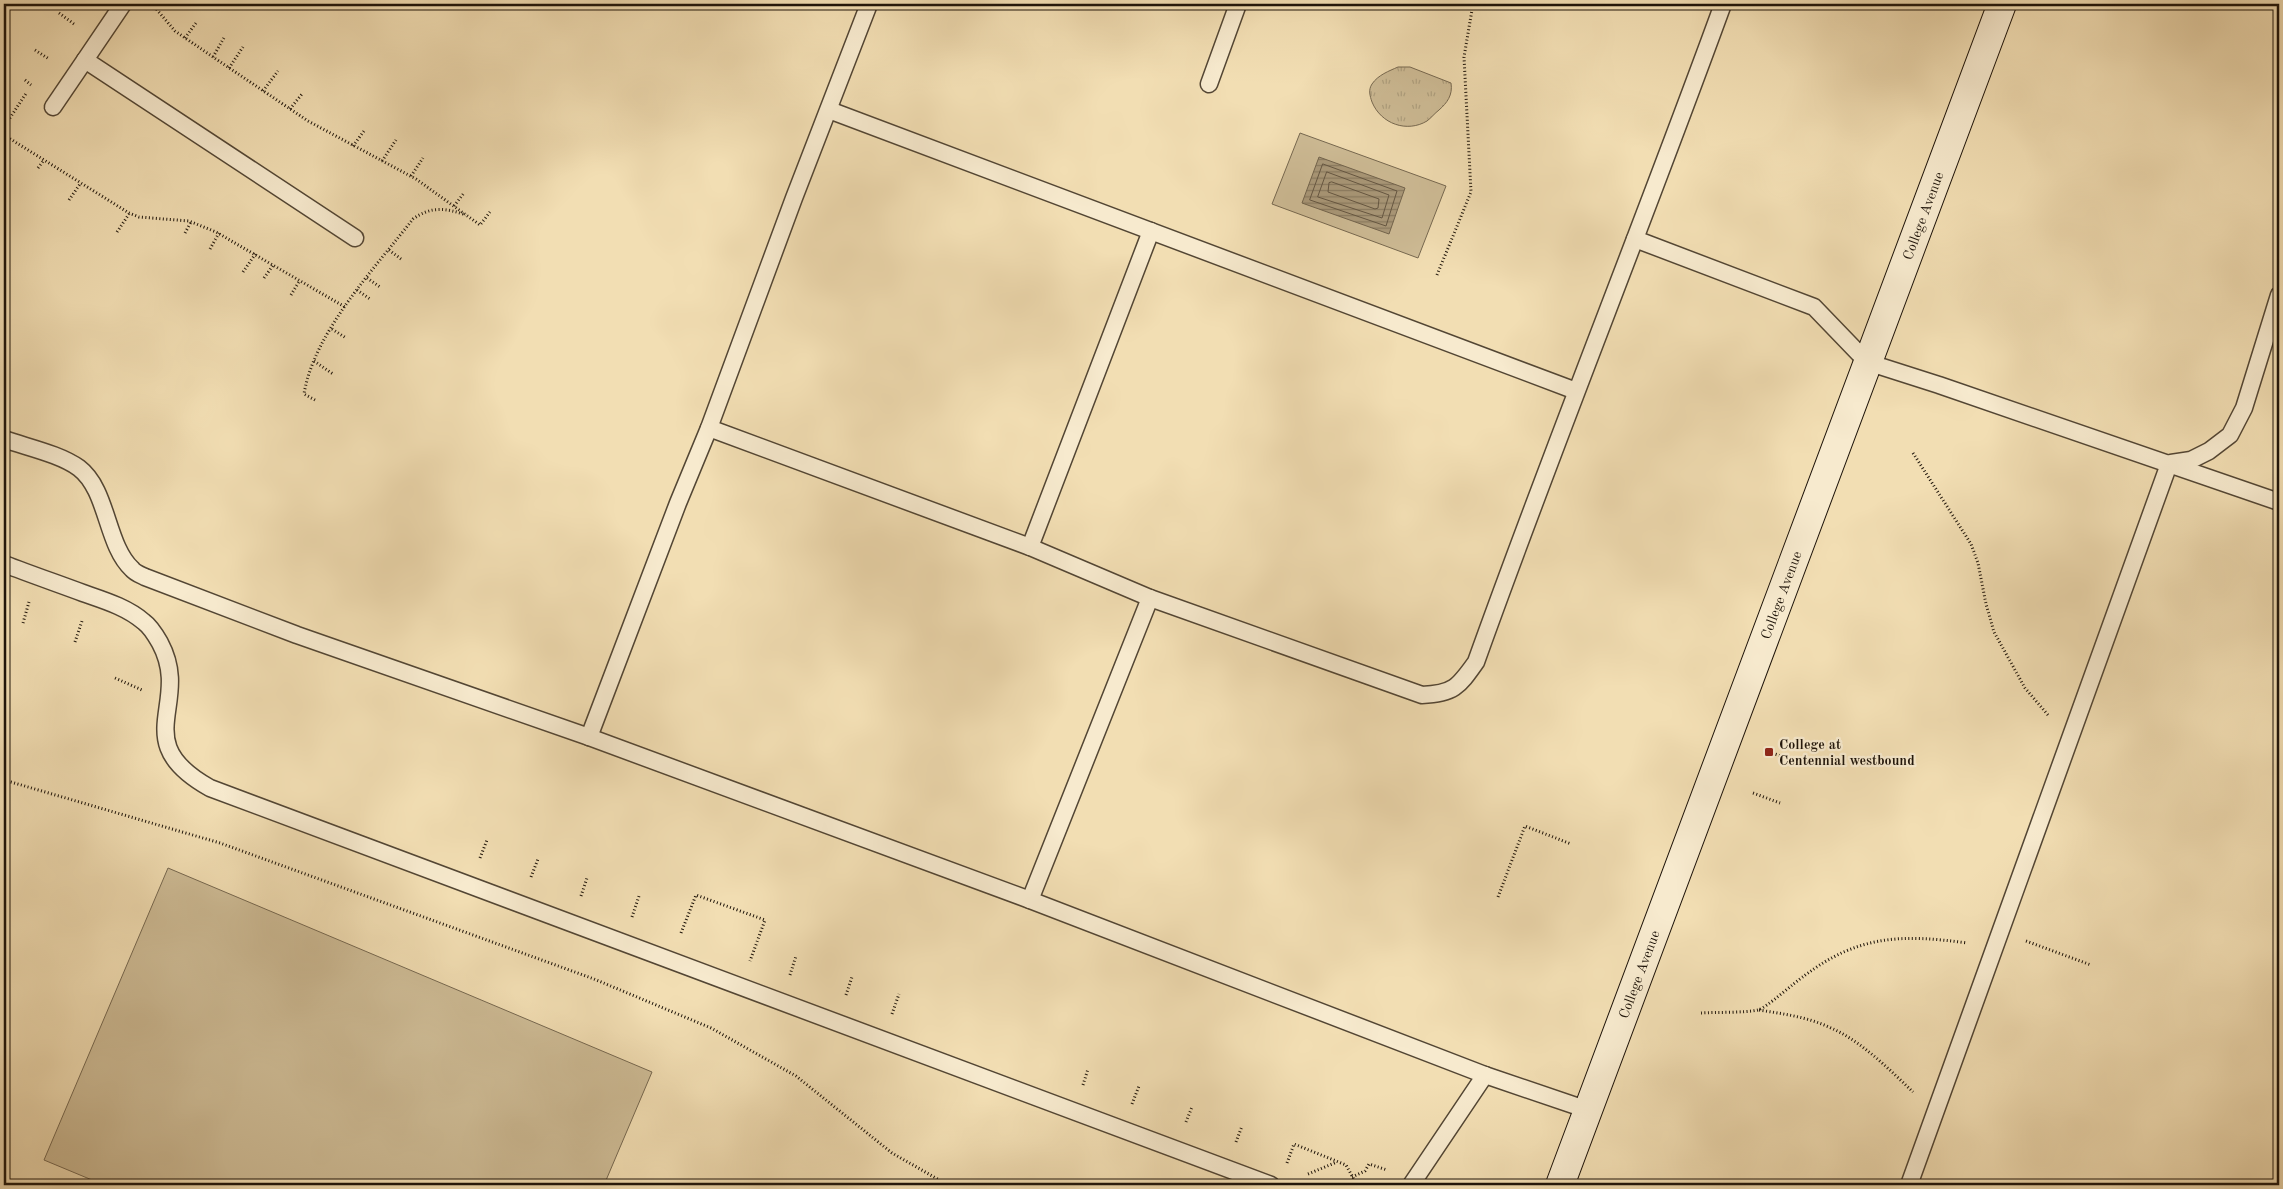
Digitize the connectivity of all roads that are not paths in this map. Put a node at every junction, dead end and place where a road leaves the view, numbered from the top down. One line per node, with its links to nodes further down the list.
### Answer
1 (123, 4): 6 (lane)
2 (869, 4): 9 (lane)
3 (1238, 4): 7 (lane)
4 (1723, 4): 12 (lane)
5 (2002, 4): 14 (main road, College Avenue)
6 (85, 60): 8 (lane); 11 (lane)
7 (1209, 84)
8 (53, 107)
9 (829, 110): 10 (lane); 16 (lane)
10 (1151, 231): 15 (lane); 20 (lane)
11 (355, 238)
12 (1635, 239): 14 (lane); 15 (lane)
13 (2279, 295): 18 (lane)
14 (1867, 362): 18 (lane); 26 (main road, College Avenue)
15 (1576, 391): 22 (lane)
16 (710, 428): 20 (lane); 23 (lane)
17 (4, 439): 23 (lane)
18 (2169, 464): 19 (lane); 30 (lane)
19 (2279, 502)
20 (1030, 547): 22 (lane)
21 (4, 564): 28 (lane)
22 (1150, 598): 24 (lane)
23 (589, 737): 24 (lane)
24 (1030, 900): 25 (lane)
25 (1485, 1075): 26 (lane); 27 (lane)
26 (1588, 1110): 29 (main road, College Avenue)
27 (1413, 1182)
28 (1271, 1185)
29 (1560, 1185)
30 (1909, 1185)

